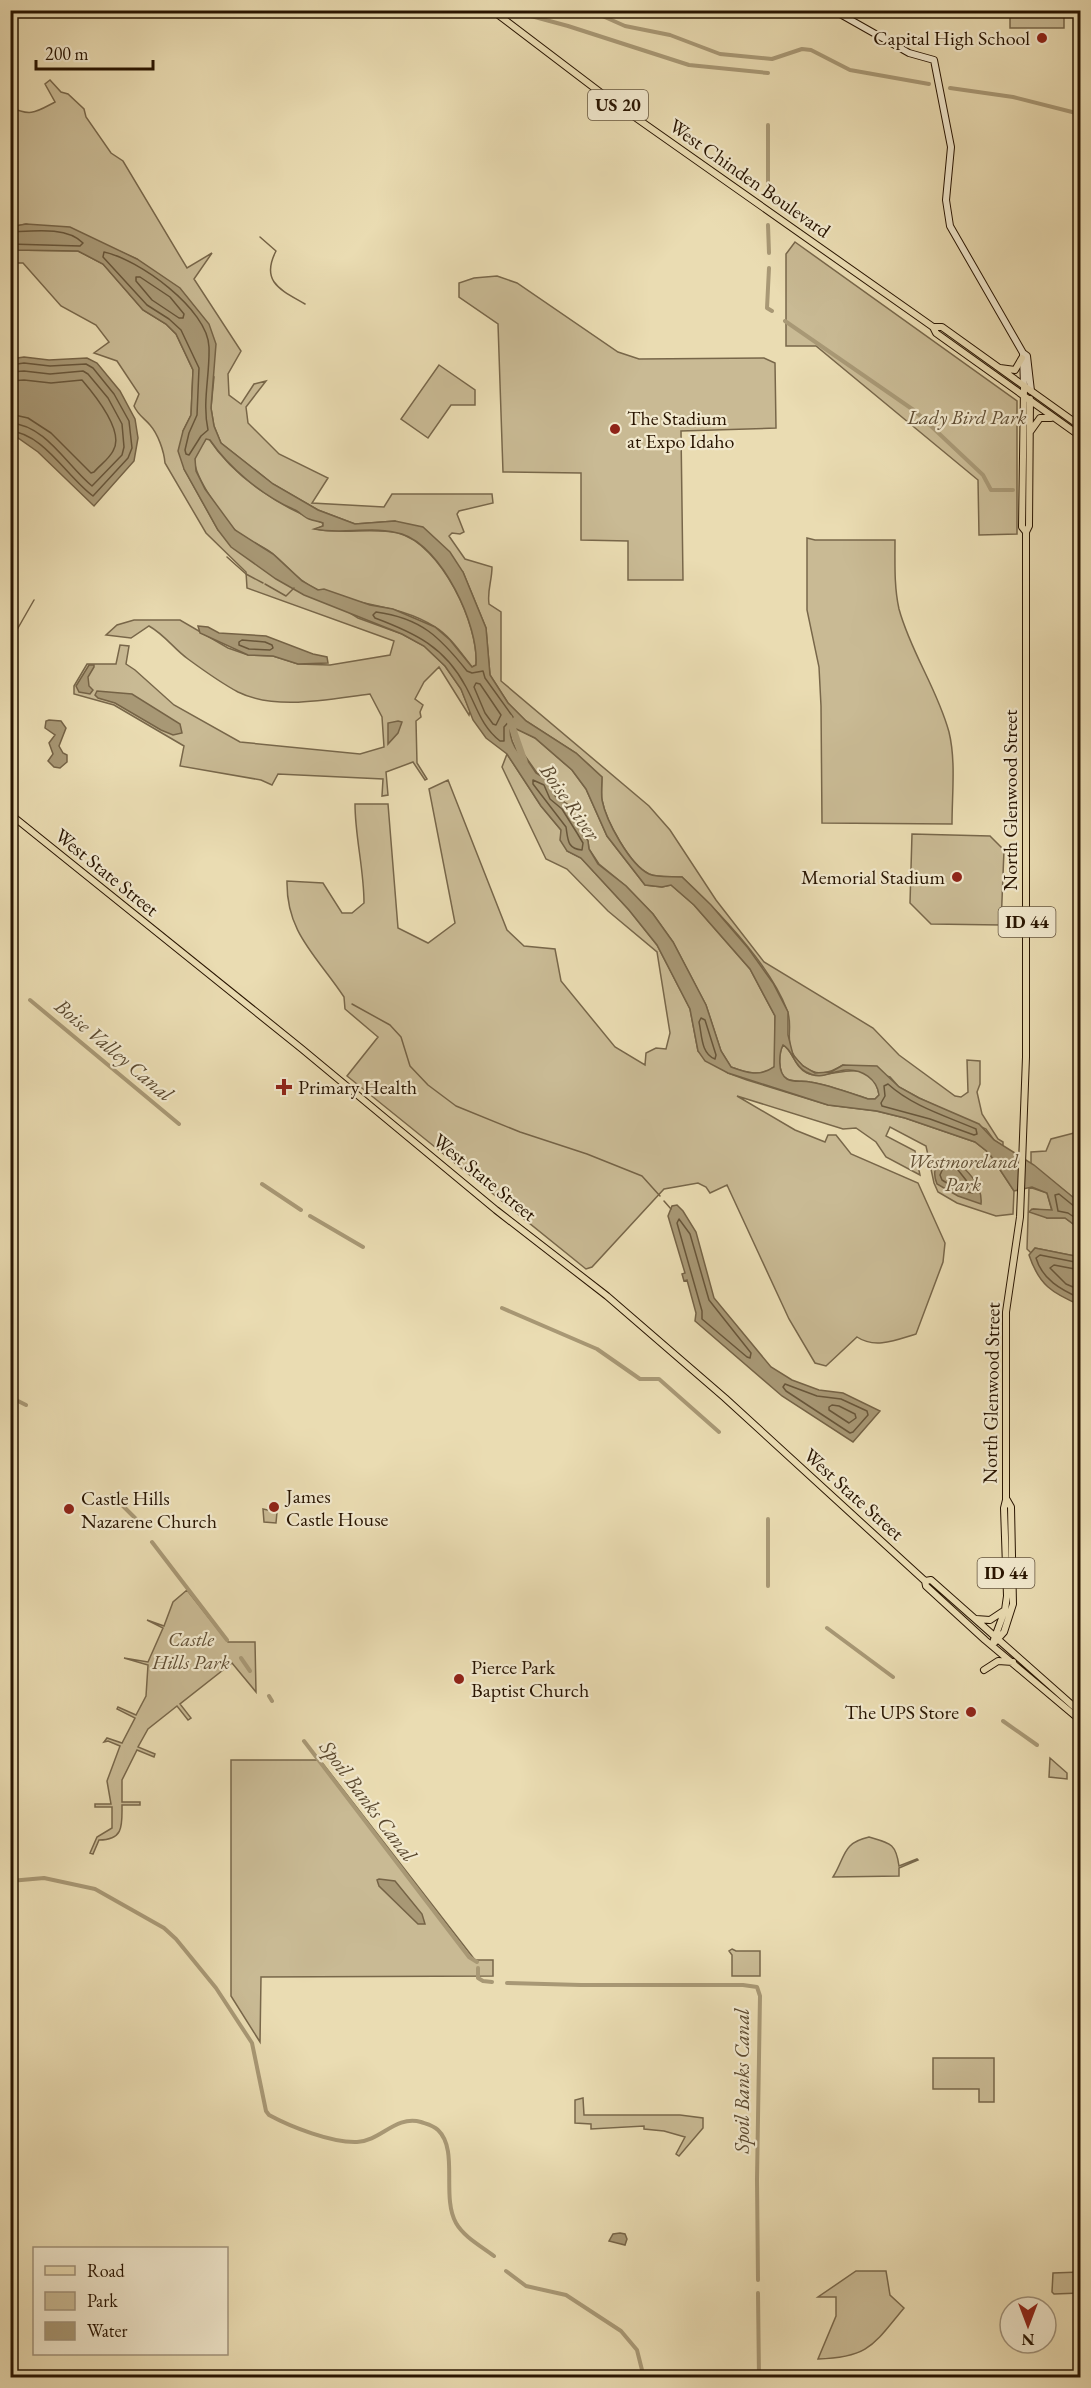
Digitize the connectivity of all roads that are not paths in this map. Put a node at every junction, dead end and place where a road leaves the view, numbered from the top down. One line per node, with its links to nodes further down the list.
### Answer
1 (492, 10): 3 (main road, West Chinden Boulevard / US 20)
2 (832, 10): 4 (main road, North Glenwood Street)
3 (933, 327): 5 (main road, West Chinden Boulevard / US 20); 8 (main road, West Chinden Boulevard / US 20)
4 (1023, 356): 5 (main road); 6 (main road, North Glenwood Street); 7 (main road, North Glenwood Street)
5 (997, 367): 6 (main road, West Chinden Boulevard / US 20)
6 (1024, 387): 7 (main road, West Chinden Boulevard / US 20); 8 (main road, North Glenwood Street / ID 44)
7 (1031, 391): 9 (main road, North Glenwood Street / ID 44); 11 (main road, West Chinden Boulevard / US 20)
8 (1024, 397): 9 (main road, West Chinden Boulevard / US 20); 14 (main road, North Glenwood Street / ID 44)
9 (1030, 401): 10 (main road, West Chinden Boulevard / US 20); 12 (main road, North Glenwood Street / ID 44)
10 (1054, 419): 12 (main road); 13 (main road, West Chinden Boulevard / US 20)
11 (1080, 426)
12 (1029, 432): 14 (main road, North Glenwood Street / ID 44)
13 (1080, 436)
14 (1026, 532): 16 (main road, North Glenwood Street / ID 44)
15 (10, 814): 17 (main road, West State Street)
16 (1006, 1500): 18 (main road, North Glenwood Street / ID 44); 20 (main road, North Glenwood Street / ID 44)
17 (925, 1581): 19 (main road, West State Street); 21 (main road, West State Street)
18 (1005, 1610): 19 (main road); 20 (main road, North Glenwood Street / ID 44)
19 (974, 1618): 20 (main road, West State Street)
20 (996, 1638): 21 (main road, North Glenwood Street / ID 44); 24 (main road, West State Street)
21 (992, 1645): 22 (main road, West State Street)
22 (1013, 1662): 23 (main road); 25 (main road, West State Street)
23 (984, 1670)
24 (1080, 1712)
25 (1080, 1720)

